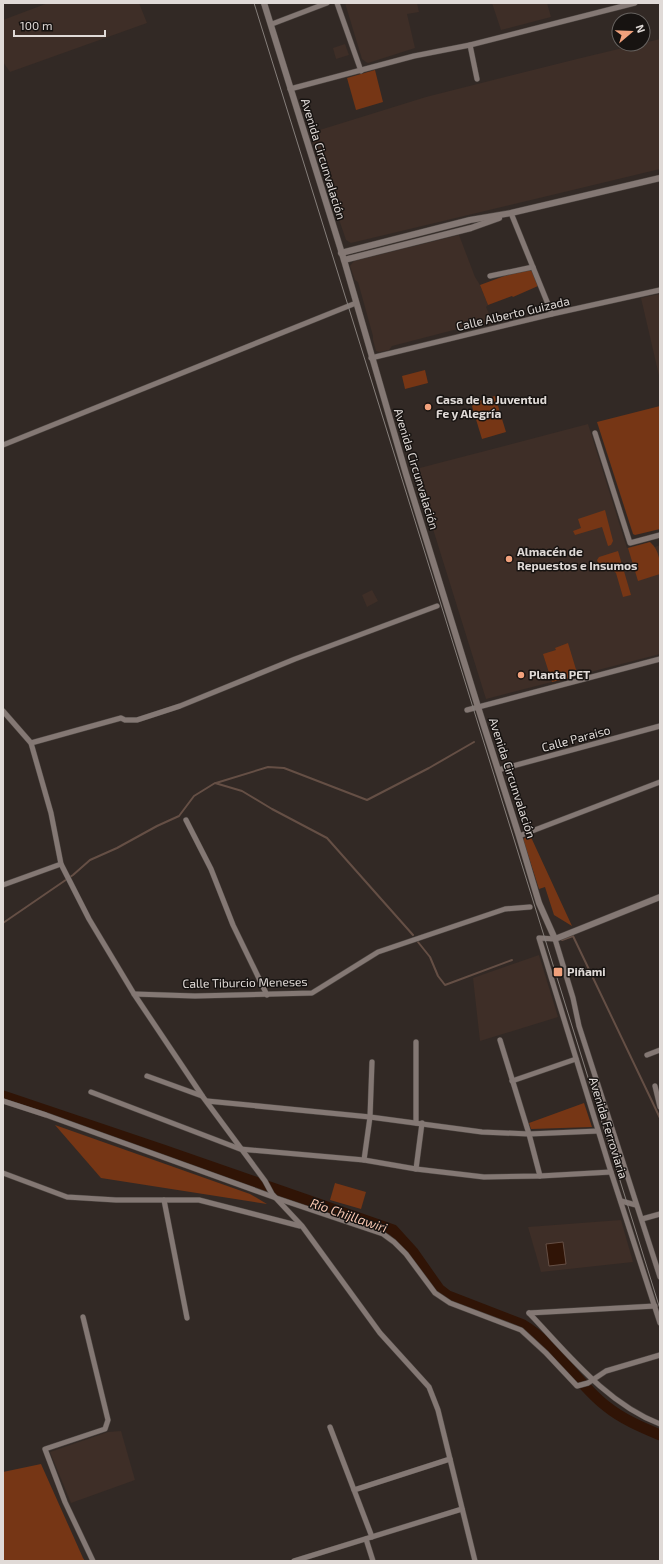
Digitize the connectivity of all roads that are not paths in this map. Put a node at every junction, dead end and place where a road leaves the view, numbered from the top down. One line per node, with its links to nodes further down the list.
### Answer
1 (264, 3): 5 (street, Avenida Circunvalación)
2 (327, 3): 5 (street)
3 (338, 3): 7 (street)
4 (635, 3): 6 (street)
5 (272, 24): 9 (street, Avenida Circunvalación)
6 (470, 45): 7 (street); 8 (street)
7 (361, 71): 9 (street)
8 (477, 79)
9 (290, 89): 12 (street, Avenida Circunvalación)
10 (660, 178): 11 (street)
11 (511, 213): 12 (street); 13 (street); 14 (street)
12 (341, 252): 13 (street, Avenida Circunvalación)
13 (344, 260): 17 (street, Avenida Circunvalación)
14 (533, 267): 15 (street); 18 (street)
15 (490, 276)
16 (660, 290): 18 (street, Calle Alberto Guizada)
17 (356, 303): 19 (street, Avenida Circunvalación); 21 (street)
18 (552, 314): 19 (street, Calle Alberto Guizada)
19 (371, 358): 25 (street, Avenida Circunvalación)
20 (595, 433): 22 (street)
21 (3, 445)
22 (660, 535)
23 (437, 606): 29 (street)
24 (660, 659): 25 (street)
25 (478, 706): 26 (street); 30 (street, Avenida Circunvalación)
26 (467, 710)
27 (3, 711): 29 (street)
28 (660, 726): 30 (street, Calle Paraiso)
29 (31, 743): 34 (street)
30 (498, 770): 33 (street, Avenida Circunvalación)
31 (660, 782): 33 (street)
32 (186, 820): 40 (street)
33 (519, 836): 38 (street, Avenida Circunvalación)
34 (61, 864): 35 (street); 39 (street)
35 (3, 885)
36 (660, 897): 38 (street)
37 (530, 907): 40 (street, Calle Tiburcio Meneses)
38 (555, 939): 45 (street, Avenida Ferroviaria); 69 (street, Avenida Ferroviaria)
39 (134, 994): 40 (street, Calle Tiburcio Meneses); 51 (street)
40 (268, 995)
41 (500, 1040): 48 (street)
42 (416, 1042): 56 (street)
43 (660, 1050): 44 (street)
44 (647, 1055)
45 (576, 1058): 48 (street); 58 (street, Avenida Ferroviaria)
46 (372, 1062): 55 (street)
47 (147, 1076): 51 (street)
48 (512, 1081): 59 (street)
49 (655, 1086): 54 (street)
50 (91, 1092): 60 (street)
51 (203, 1097): 53 (street)
52 (3, 1100): 66 (street)
53 (207, 1101): 55 (street); 60 (street)
54 (660, 1107)
55 (370, 1117): 56 (street); 61 (street)
56 (416, 1123): 57 (street)
57 (422, 1123): 59 (street); 62 (street)
58 (598, 1131): 59 (street); 63 (street, Avenida Ferroviaria)
59 (529, 1134): 65 (street)
60 (240, 1149): 61 (street); 66 (street)
61 (364, 1160): 62 (street)
62 (416, 1169): 65 (street)
63 (611, 1172): 65 (street); 68 (street, Avenida Ferroviaria)
64 (3, 1173): 67 (street)
65 (540, 1176)
66 (274, 1196): 72 (street); 79 (street)
67 (164, 1200): 72 (street); 76 (street)
68 (621, 1201): 69 (street); 74 (street, Avenida Ferroviaria)
69 (636, 1205): 71 (street, Avenida Ferroviaria)
70 (660, 1214): 71 (street)
71 (642, 1219): 73 (street, Avenida Ferroviaria)
72 (302, 1226): 82 (street)
73 (660, 1276)
74 (655, 1306): 77 (street, Avenida Ferroviaria); 79 (street)
75 (83, 1317): 88 (street)
76 (187, 1318)
77 (660, 1323)
78 (660, 1355): 79 (street)
79 (592, 1379): 80 (street)
80 (660, 1424)
81 (330, 1427): 83 (street)
82 (450, 1459): 83 (street); 84 (street)
83 (354, 1490): 85 (street)
84 (462, 1509): 85 (street); 91 (street)
85 (372, 1537): 86 (street)
86 (366, 1539): 87 (street); 90 (street)
87 (307, 1559): 89 (street)
88 (93, 1561)
89 (294, 1561)
90 (373, 1561)
91 (475, 1561)

